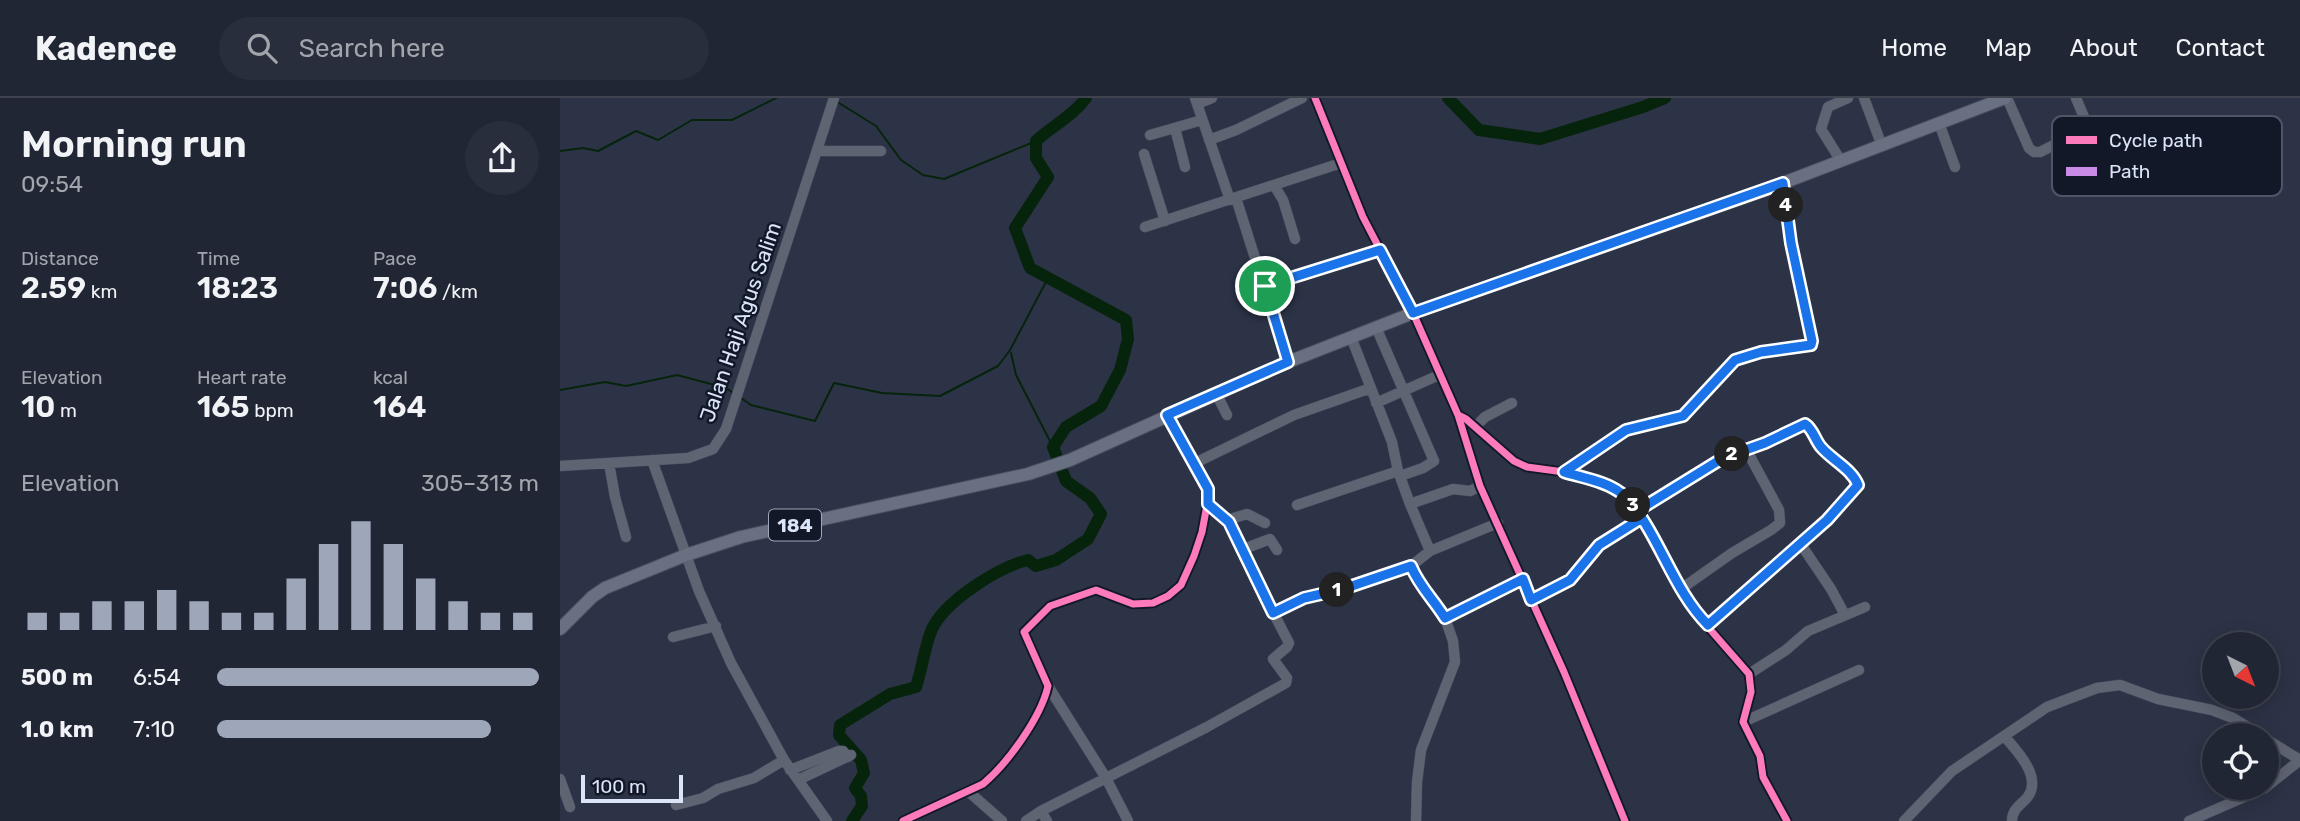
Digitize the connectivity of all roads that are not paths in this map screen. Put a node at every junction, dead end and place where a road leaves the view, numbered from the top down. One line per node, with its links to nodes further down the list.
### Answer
1 (834, 98): 18 (street, Jalan Haji Agus Salim)
2 (1212, 98): 9 (street)
3 (1302, 98): 15 (street)
4 (1314, 98): 22 (street)
5 (1848, 98): 21 (street)
6 (1864, 98): 17 (street)
7 (2076, 98): 10 (street)
8 (1999, 99): 12 (main road, 184); 16 (street)
9 (1196, 101): 11 (street)
10 (2084, 116)
11 (1202, 120): 13 (street); 15 (street)
12 (1939, 124): 17 (main road, 184); 24 (street)
13 (1175, 128): 14 (street); 23 (street)
14 (1150, 135)
15 (1209, 141): 27 (street)
16 (2052, 144)
17 (1882, 146): 21 (main road, 184)
18 (817, 151): 19 (street); 48 (street, Jalan Haji Agus Salim)
19 (881, 151)
20 (1144, 154): 28 (street)
21 (1841, 161): 25 (main road, 184)
22 (1341, 163): 26 (street); 31 (street)
23 (1185, 167)
24 (1955, 167)
25 (1783, 183): 33 (main road, 184); 52 (street)
26 (1274, 185): 27 (street); 30 (street)
27 (1233, 199): 28 (street); 32 (street)
28 (1165, 221): 29 (street)
29 (1145, 226)
30 (1294, 239)
31 (1380, 250): 32 (street); 33 (street)
32 (1265, 286): 36 (street)
33 (1413, 313): 34 (main road, 184); 37 (street)
34 (1376, 327): 35 (main road, 184); 39 (street)
35 (1351, 337): 36 (main road, 184); 38 (street)
36 (1288, 362): 40 (main road, 184)
37 (1439, 375): 39 (street); 45 (street)
38 (1371, 388): 41 (street); 50 (street)
39 (1403, 389): 41 (street); 53 (street)
40 (1216, 393): 43 (main road, 184); 44 (street)
41 (1376, 402): 53 (street)
42 (1512, 403): 46 (street)
43 (1167, 415): 50 (street); 67 (main road, 184)
44 (1227, 415)
45 (1458, 415): 46 (street); 54 (street)
46 (1475, 427): 52 (street)
47 (1746, 449): 58 (street); 63 (street); 70 (street)
48 (652, 460): 49 (street, Jalan Haji Agus Salim); 67 (street)
49 (609, 463): 51 (street, Jalan Haji Agus Salim); 62 (street)
50 (1193, 464): 55 (street)
51 (560, 466)
52 (1564, 472): 58 (street)
53 (1399, 474): 56 (street); 57 (street)
54 (1480, 486): 56 (street); 61 (street)
55 (1208, 504): 59 (street); 82 (street)
56 (1410, 504): 66 (street)
57 (1297, 505)
58 (1639, 514): 70 (street); 71 (street)
59 (1227, 520): 60 (street); 64 (street)
60 (1265, 523)
61 (1498, 523): 66 (street); 69 (street)
62 (626, 537)
63 (1800, 543): 74 (street); 76 (street)
64 (1241, 550): 65 (street); 73 (street)
65 (1277, 550)
66 (1430, 551): 68 (street)
67 (686, 555): 77 (street); 78 (main road, 184)
68 (1411, 566): 73 (street); 75 (street)
69 (1523, 579): 71 (street); 75 (street)
70 (1681, 589): 76 (street)
71 (1531, 600): 106 (street)
72 (1865, 607): 74 (street)
73 (1273, 613): 91 (street)
74 (1845, 615): 81 (street)
75 (1445, 618): 105 (street)
76 (1708, 625): 81 (street)
77 (716, 626): 79 (street); 87 (street)
78 (560, 629)
79 (673, 637)
80 (1859, 670): 83 (street)
81 (1749, 674): 83 (street)
82 (1048, 686): 91 (street); 94 (street)
83 (1743, 722): 107 (street)
84 (2240, 723): 85 (street)
85 (2005, 737): 108 (street); 109 (street)
86 (2279, 746): 88 (street)
87 (783, 760): 89 (street); 96 (street)
88 (2300, 760): 90 (street)
89 (790, 769): 93 (street); 93 (street)
90 (2279, 777)
91 (1106, 778): 98 (street); 104 (street)
92 (560, 779): 97 (street)
93 (798, 780): 99 (street)
94 (969, 792): 100 (street); 101 (street)
95 (2237, 800): 110 (street)
96 (676, 805)
97 (570, 807)
98 (1041, 811): 102 (street); 103 (street)
99 (827, 821)
100 (903, 821)
101 (1002, 821)
102 (1026, 821)
103 (1047, 821)
104 (1128, 821)
105 (1416, 821)
106 (1625, 821)
107 (1787, 821)
108 (1904, 821)
109 (2012, 821)
110 (2189, 821)

